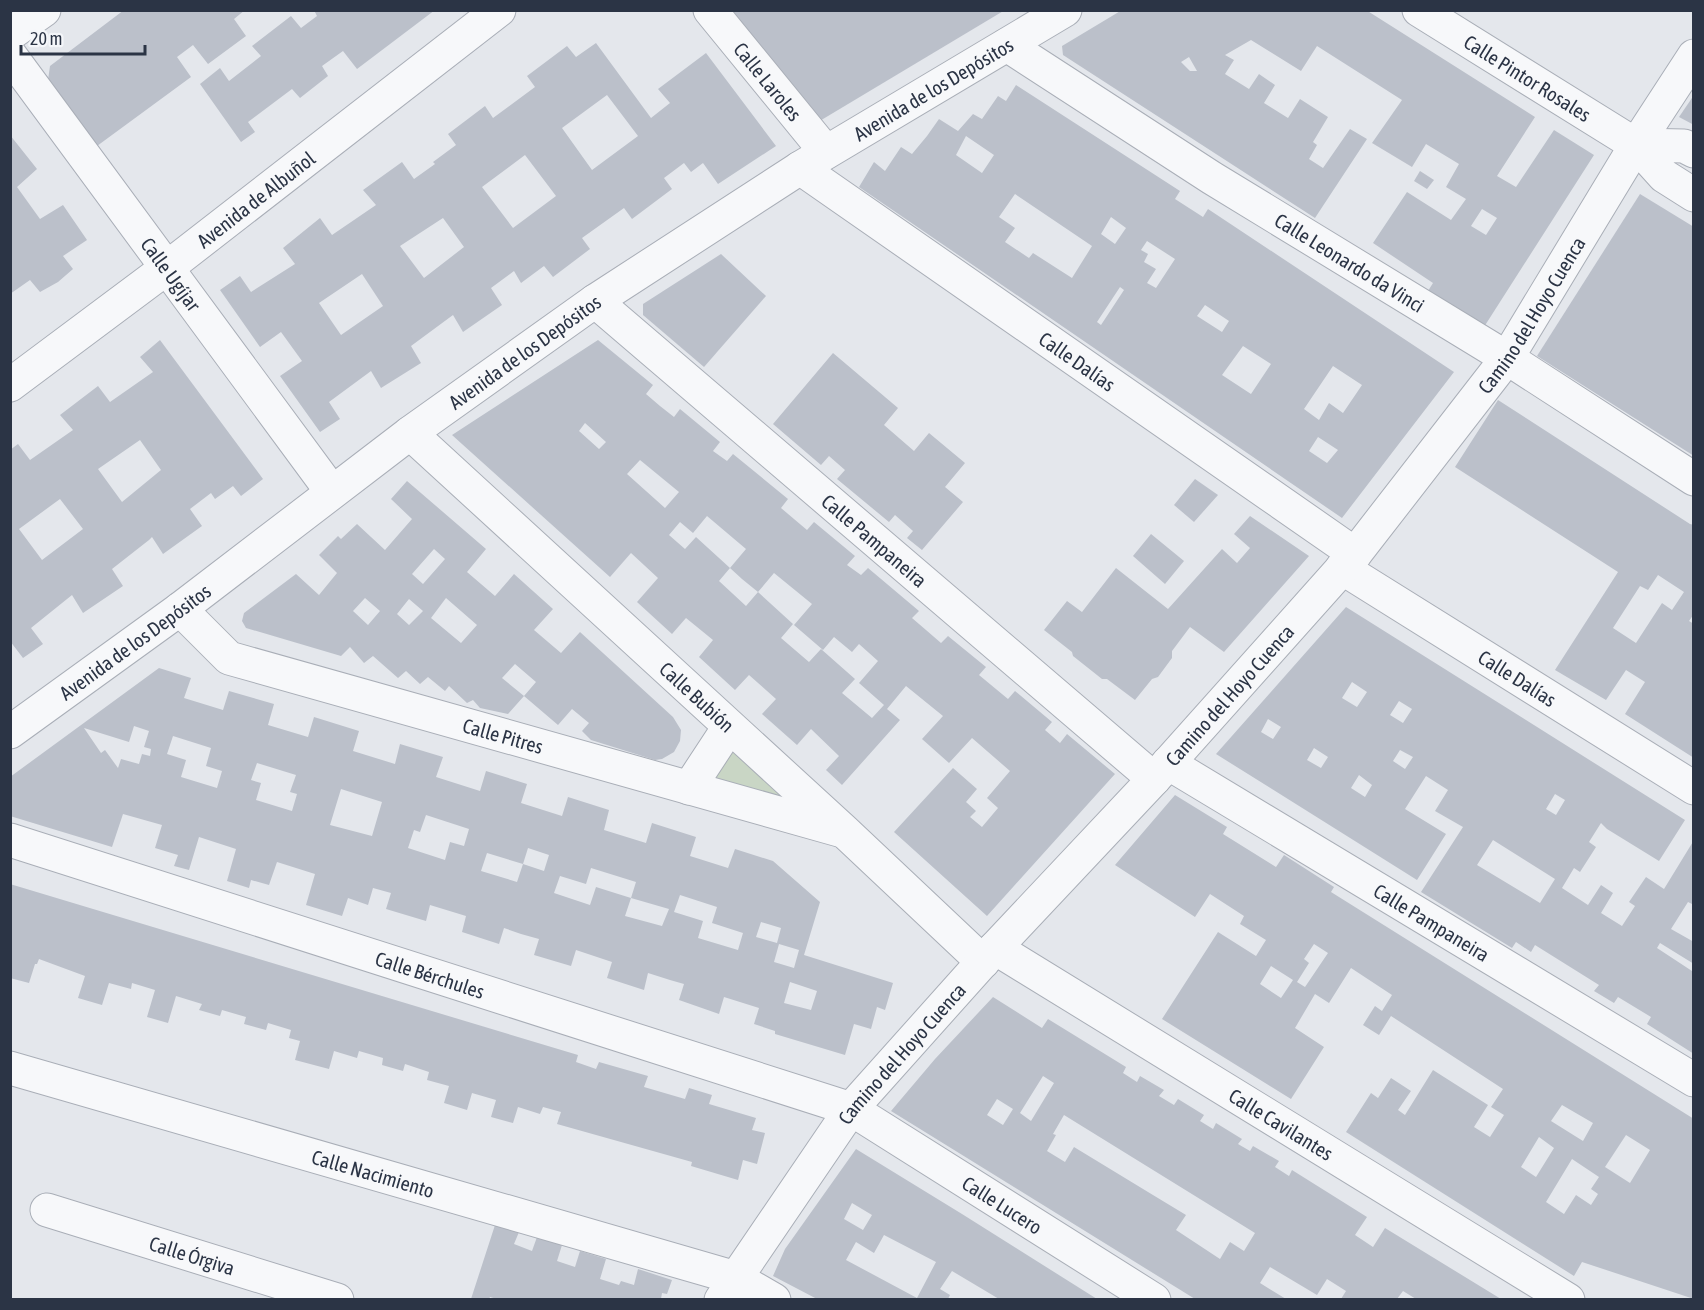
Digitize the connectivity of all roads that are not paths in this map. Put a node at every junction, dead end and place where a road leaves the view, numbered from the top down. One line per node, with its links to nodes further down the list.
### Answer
1 (44, 10): 6 (street)
2 (499, 10): 14 (street, Avenida de Albuñol)
3 (710, 10): 12 (street, Calle Laroles)
4 (1065, 10): 7 (street, Avenida de los Depósitos)
5 (1419, 10): 10 (street, Calle Pintor Rosales)
6 (10, 34)
7 (1007, 45): 12 (street, Avenida de los Depósitos); 16 (street, Calle Leonardo da Vinci)
8 (10, 55): 14 (street, Calle Ugíjar)
9 (1694, 56): 10 (street, Camino del Hoyo Cuenca)
10 (1636, 145): 11 (street); 13 (street, Calle Pintor Rosales); 16 (street, Camino del Hoyo Cuenca)
11 (1694, 151)
12 (813, 160): 15 (street, Avenida de los Depósitos); 21 (street, Calle Dalías)
13 (1694, 195)
14 (168, 267): 17 (street, Avenida de Albuñol); 20 (street, Calle Ugíjar)
15 (595, 301): 18 (street, Avenida de los Depósitos); 25 (street, Calle Pampaneira)
16 (1507, 358): 19 (street, Calle Leonardo da Vinci); 21 (street, Camino del Hoyo Cuenca)
17 (10, 385)
18 (410, 433): 20 (street, Avenida de los Depósitos); 24 (street, Calle Bubión)
19 (1694, 479)
20 (332, 492): 22 (street, Avenida de los Depósitos)
21 (1348, 561): 25 (street, Camino del Hoyo Cuenca); 27 (street, Calle Dalías)
22 (180, 609): 23 (street, Avenida de los Depósitos); 26 (street, Calle Pitres)
23 (15, 720)
24 (729, 727): 26 (street); 28 (street, Calle Bubión)
25 (1161, 771): 30 (street, Camino del Hoyo Cuenca); 32 (street, Calle Pampaneira)
26 (689, 788): 28 (street, Calle Pitres)
27 (1694, 788)
28 (844, 831): 30 (street, Calle Bubión)
29 (10, 840): 33 (street, Calle Bérchules)
30 (989, 955): 33 (street, Camino del Hoyo Cuenca); 39 (street, Calle Cavilantes)
31 (10, 1068): 35 (street, Calle Nacimiento)
32 (1694, 1080)
33 (851, 1109): 35 (street, Camino del Hoyo Cuenca); 38 (street, Calle Lucero)
34 (47, 1210): 36 (street, Calle Órgiva)
35 (728, 1289): 37 (street, Calle Nacimiento)
36 (337, 1299)
37 (774, 1299)
38 (1154, 1299)
39 (1568, 1299)

